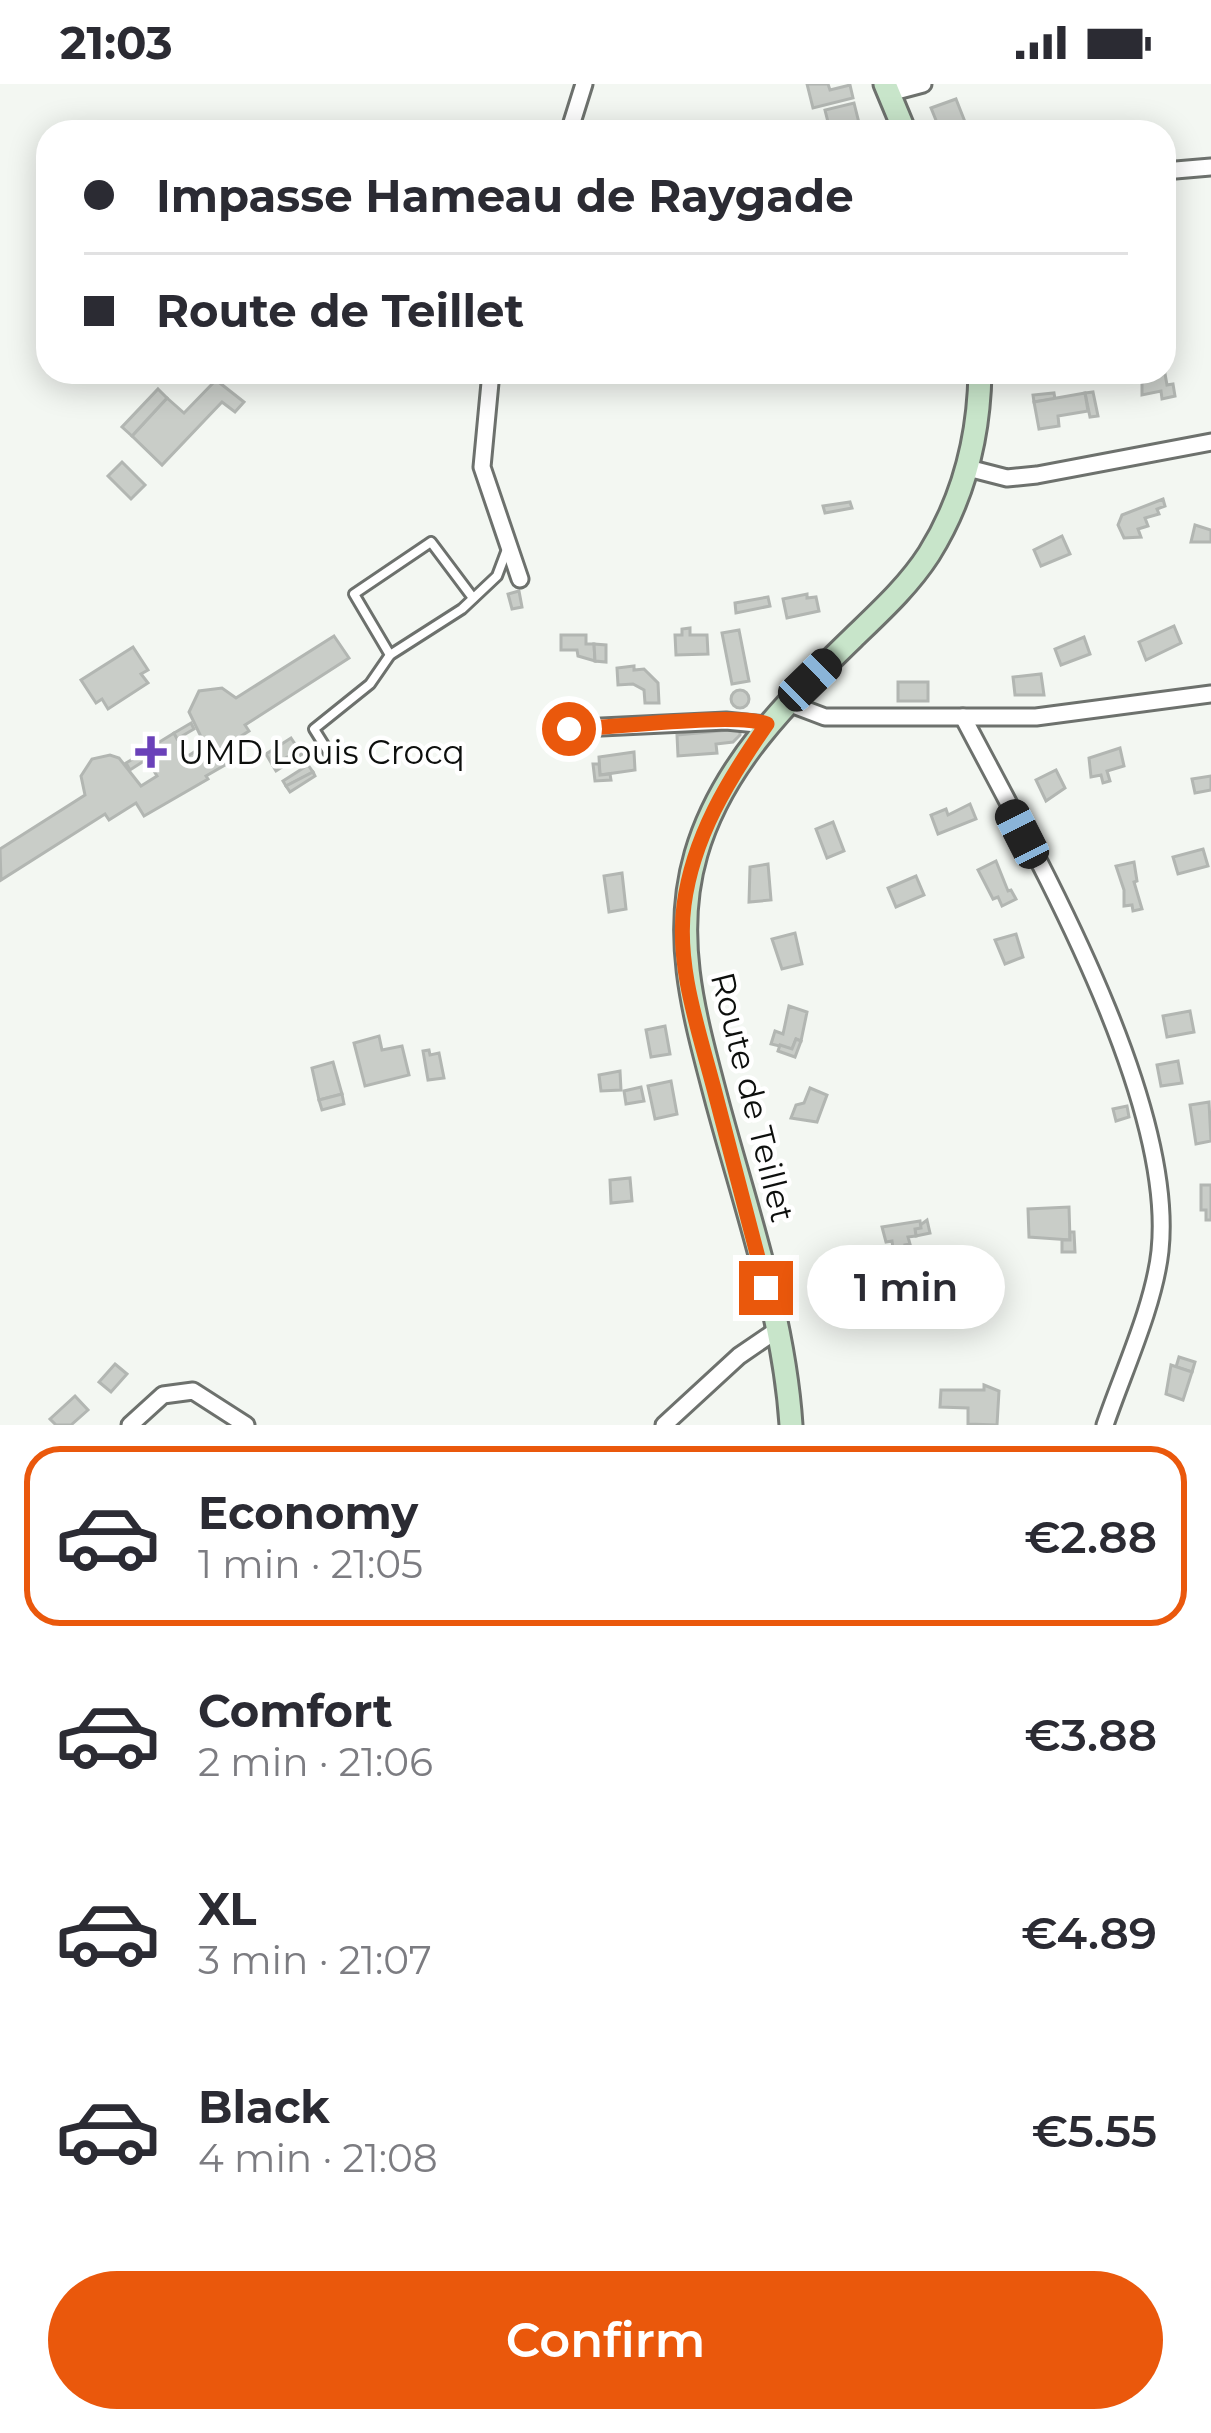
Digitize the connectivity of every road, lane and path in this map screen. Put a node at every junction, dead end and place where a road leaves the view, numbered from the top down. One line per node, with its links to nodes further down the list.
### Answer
1 (584, 84): 4 (street)
2 (923, 84): 3 (street)
3 (887, 88): 5 (main road)
4 (573, 120)
5 (900, 120)
6 (1211, 166): 7 (street)
7 (1176, 170)
8 (490, 384): 12 (street)
9 (980, 384): 11 (main road, Route de Teillet)
10 (1211, 442): 11 (street)
11 (968, 468): 17 (main road, Route de Teillet)
12 (508, 545): 13 (street); 14 (lane)
13 (520, 579)
14 (473, 598): 15 (lane); 15 (lane)
15 (390, 655): 21 (lane)
16 (1211, 694): 18 (street)
17 (788, 703): 18 (street); 19 (main road, Route de Teillet)
18 (962, 717): 27 (street)
19 (767, 724): 20 (street); 22 (main road, Route de Teillet)
20 (560, 729)
21 (329, 754)
22 (777, 1330): 25 (street); 26 (main road, Route de Teillet)
23 (130, 1425): 24 (street)
24 (246, 1425)
25 (664, 1425)
26 (791, 1425)
27 (1106, 1425)

